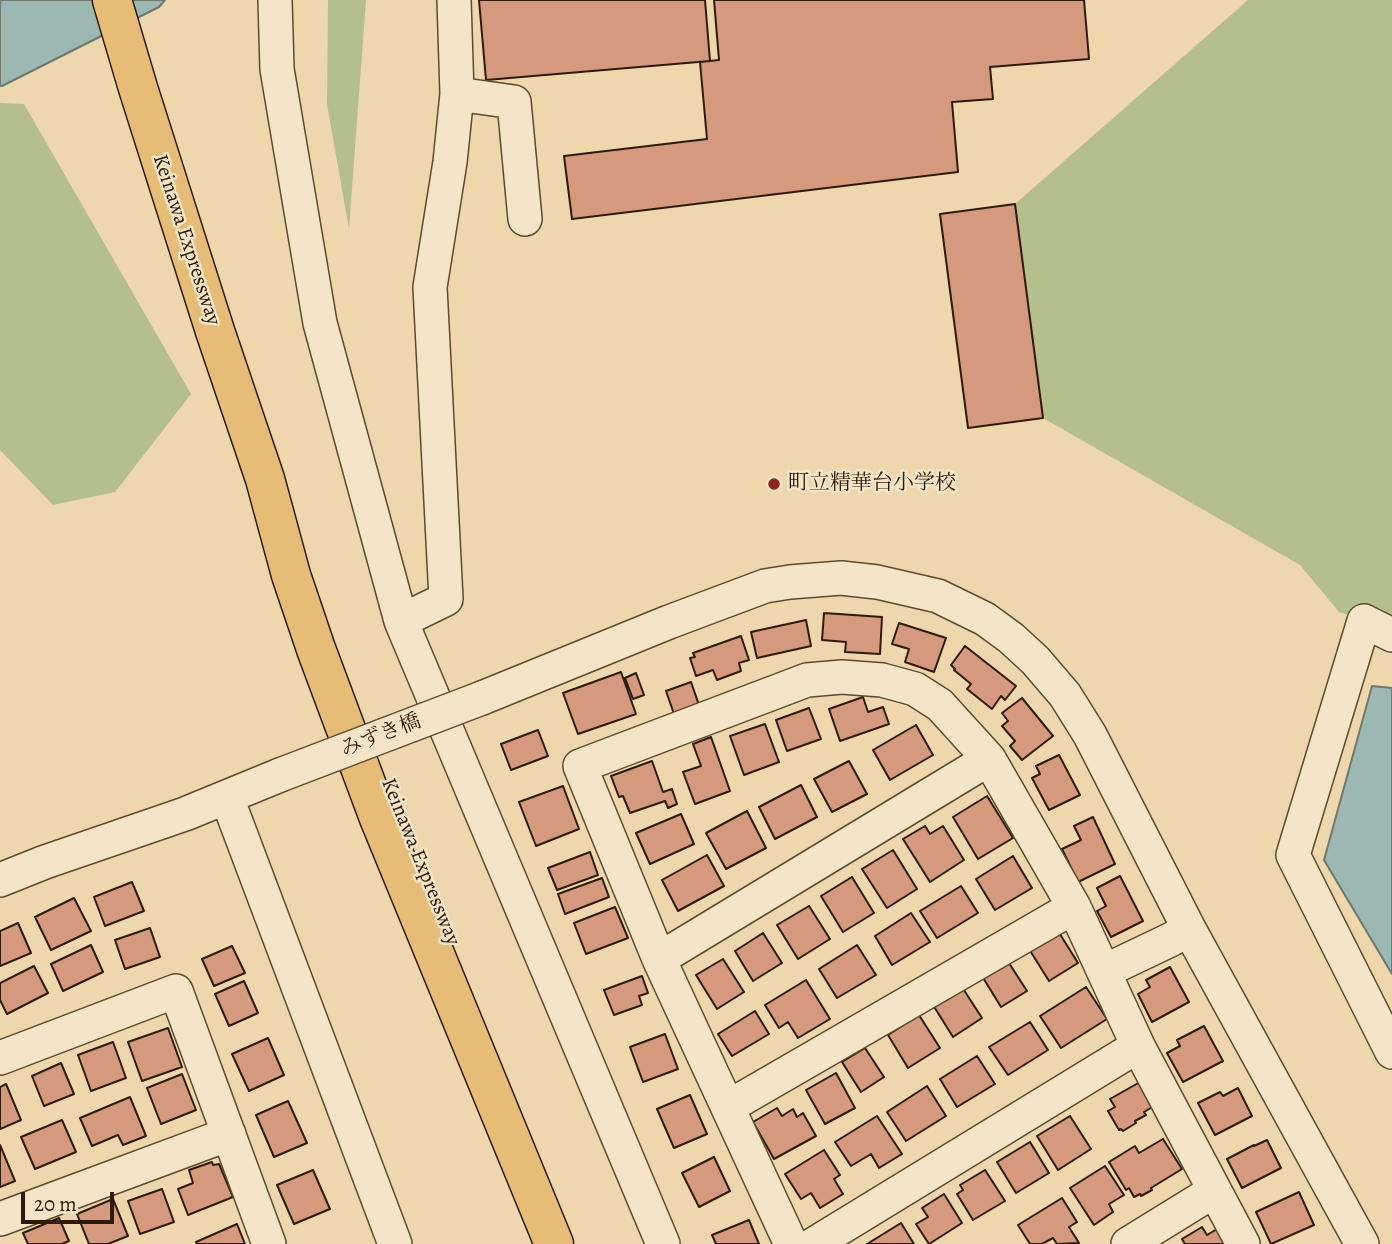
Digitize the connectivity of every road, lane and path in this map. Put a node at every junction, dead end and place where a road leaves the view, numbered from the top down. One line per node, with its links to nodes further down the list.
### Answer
1 (112, 0): 6 (highway, Keinawa Expressway)
2 (275, 0): 7 (street)
3 (454, 0): 4 (street)
4 (457, 94): 5 (street); 7 (street)
5 (526, 219)
6 (265, 479): 25 (highway, Keinawa Expressway); 26 (highway, Keinawa Expressway)
7 (401, 621): 27 (street)
8 (1392, 635): 17 (street)
9 (989, 759): 12 (street); 14 (street); 14 (street)
10 (227, 798): 11 (street, みずき橋); 13 (street, みずき橋, bridge); 24 (street)
11 (0, 880)
12 (1074, 906): 15 (street); 19 (street)
13 (1189, 929): 15 (street); 32 (street, みずき橋)
14 (659, 959): 19 (street)
15 (1105, 971): 16 (street)
16 (1138, 1046): 21 (street); 29 (street)
17 (1392, 1052)
18 (0, 1058): 20 (street)
19 (727, 1107): 28 (street)
20 (229, 1134): 22 (street); 23 (street)
21 (1214, 1191): 30 (street); 31 (street)
22 (0, 1219)
23 (269, 1244)
24 (395, 1244)
25 (554, 1244)
26 (579, 1244)
27 (663, 1244)
28 (791, 1244)
29 (814, 1244)
30 (1128, 1244)
31 (1243, 1244)
32 (1362, 1244)

